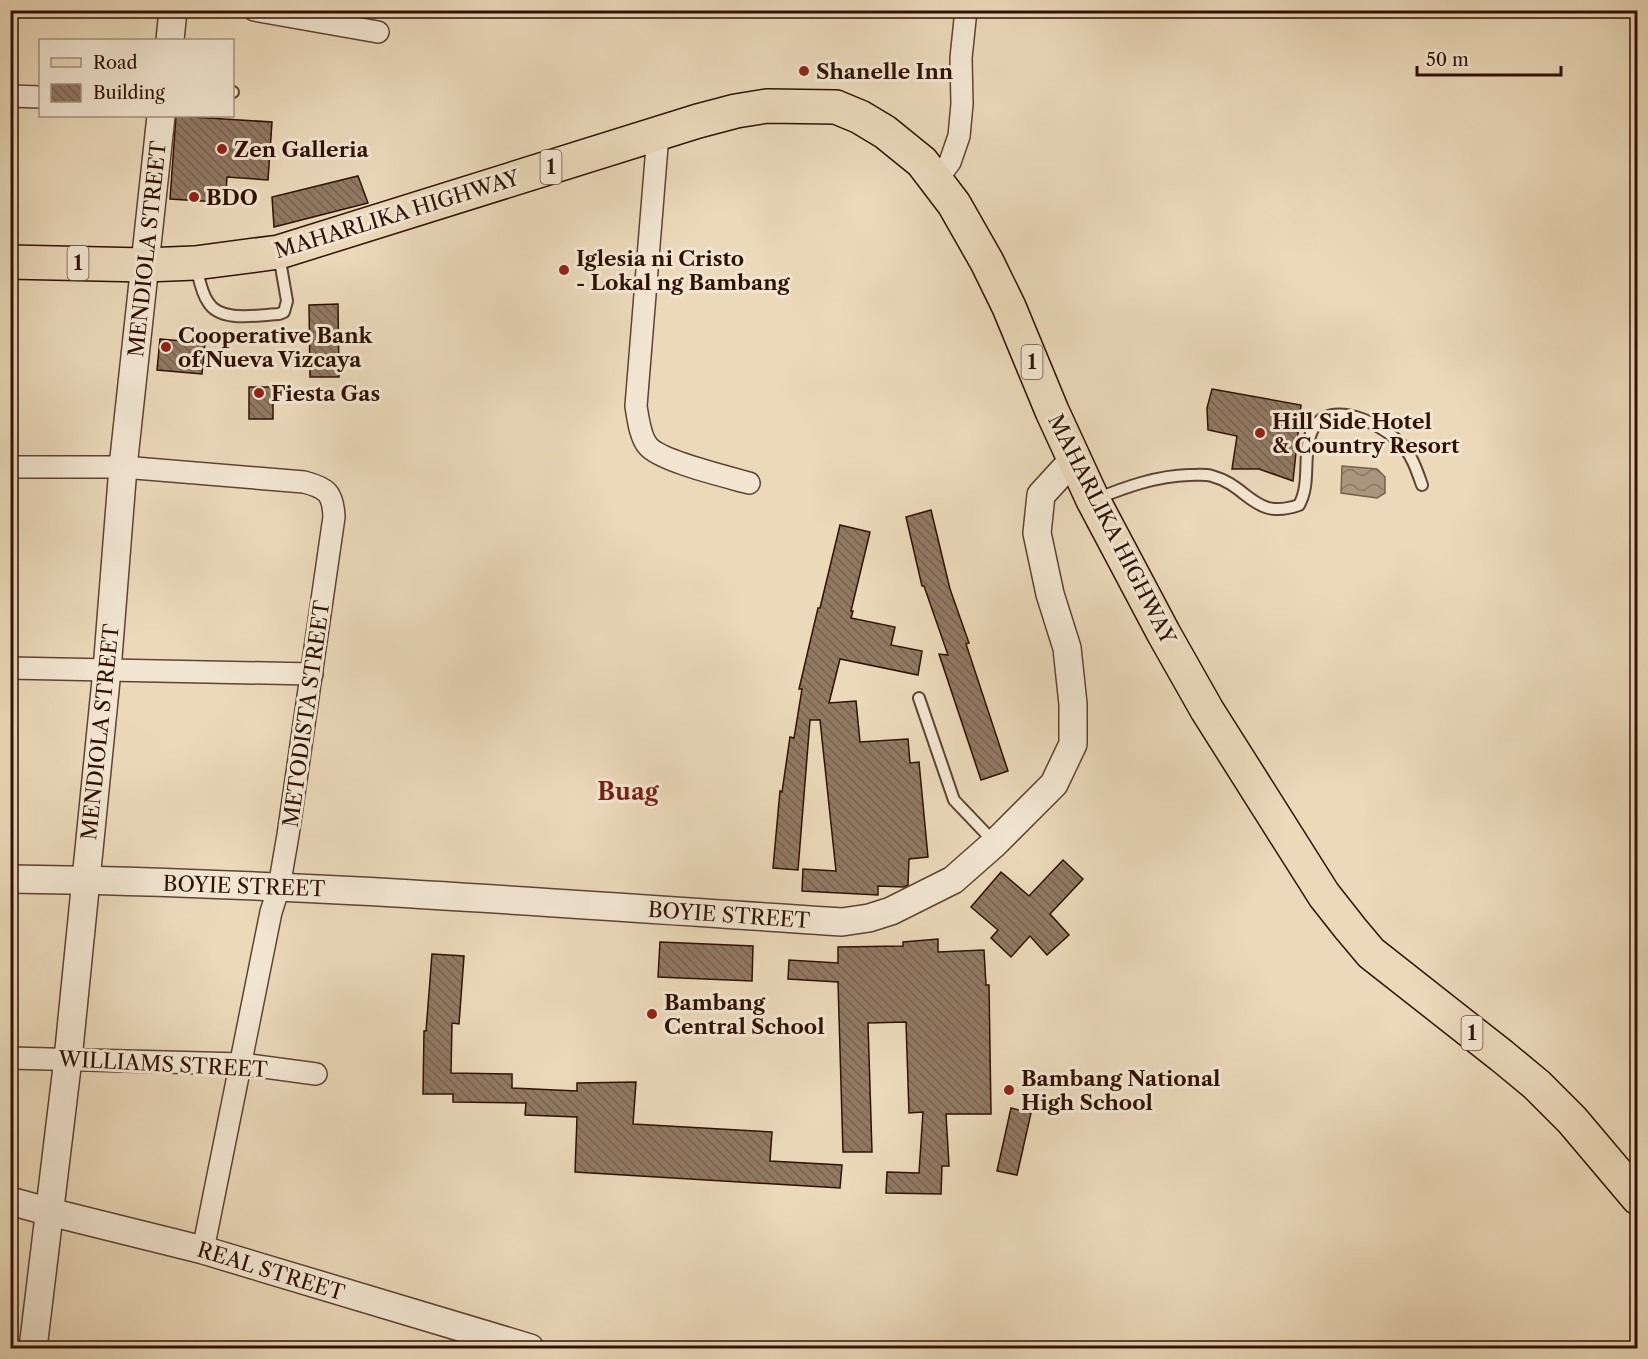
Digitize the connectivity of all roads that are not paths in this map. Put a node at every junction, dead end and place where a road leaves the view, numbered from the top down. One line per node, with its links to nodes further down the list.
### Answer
1 (173, 10): 5 (street)
2 (254, 10): 4 (street)
3 (966, 10): 10 (street)
4 (378, 32)
5 (170, 39)
6 (10, 96): 7 (street)
7 (39, 97)
8 (161, 117): 14 (street, MENDIOLA STREET)
9 (657, 134): 10 (main road, MAHARLIKA HIGHWAY / 1); 11 (main road, MAHARLIKA HIGHWAY / 1); 18 (street)
10 (936, 181): 15 (main road, MAHARLIKA HIGHWAY / 1)
11 (279, 252): 13 (main road, MAHARLIKA HIGHWAY / 1); 13 (lane)
12 (10, 262): 14 (main road, MAHARLIKA HIGHWAY / 1)
13 (195, 263): 14 (main road, MAHARLIKA HIGHWAY / 1)
14 (145, 265): 17 (street, MENDIOLA STREET)
15 (1074, 459): 20 (main road, MAHARLIKA HIGHWAY / 1); 25 (street, BOYIE STREET)
16 (10, 467): 17 (street, METODISTA STREET)
17 (123, 467): 22 (street, MENDIOLA STREET); 23 (street, METODISTA STREET)
18 (749, 483)
19 (1422, 485): 20 (lane)
20 (1093, 500): 33 (main road, MAHARLIKA HIGHWAY / 1)
21 (10, 668): 22 (street)
22 (107, 670): 23 (street); 27 (street, MENDIOLA STREET)
23 (312, 674): 28 (street, METODISTA STREET)
24 (919, 698): 25 (lane)
25 (995, 843): 28 (street, BOYIE STREET)
26 (10, 879): 27 (street, BOYIE STREET)
27 (86, 880): 28 (street, BOYIE STREET); 30 (street, MENDIOLA STREET)
28 (279, 887): 31 (street, METODISTA STREET)
29 (10, 1058): 30 (street, WILLIAMS STREET)
30 (68, 1059): 31 (street, WILLIAMS STREET); 35 (street, MENDIOLA STREET)
31 (242, 1064): 32 (street, WILLIAMS STREET); 36 (street, METODISTA STREET)
32 (316, 1074)
33 (1638, 1198)
34 (10, 1201): 35 (street, REAL STREET)
35 (50, 1212): 36 (street, REAL STREET); 37 (street, MENDIOLA STREET)
36 (203, 1250): 38 (street, REAL STREET)
37 (33, 1348)
38 (530, 1348)

